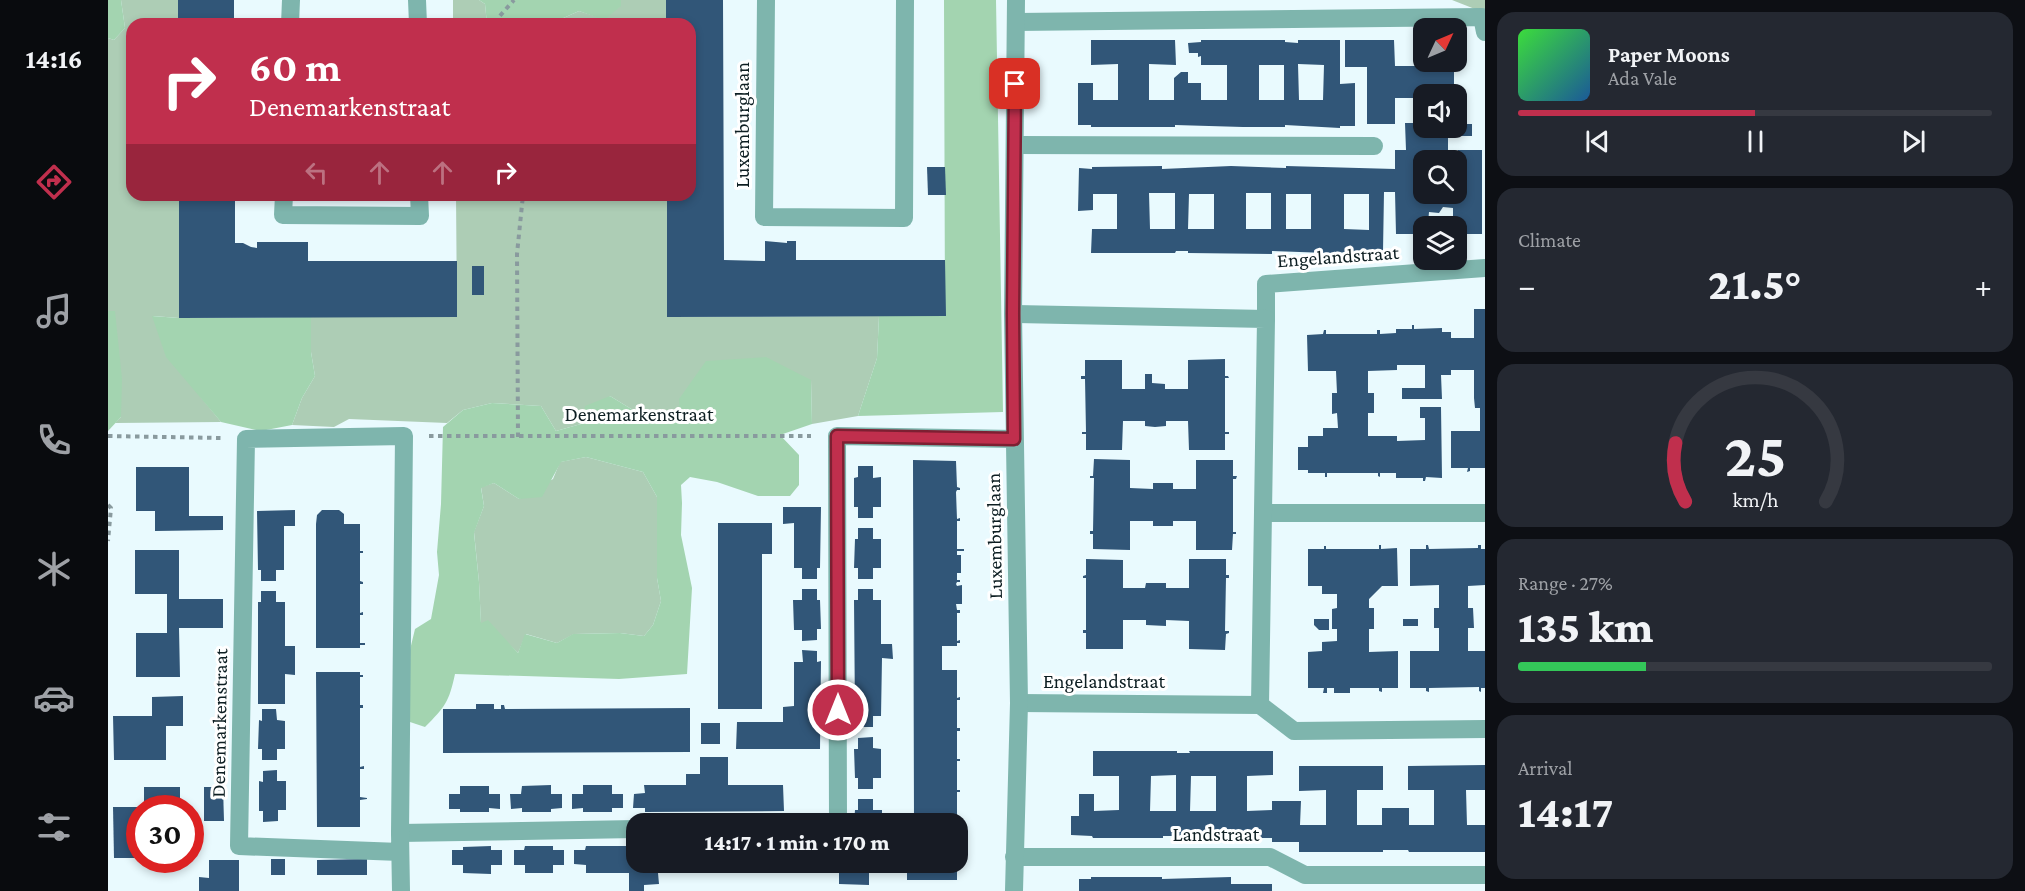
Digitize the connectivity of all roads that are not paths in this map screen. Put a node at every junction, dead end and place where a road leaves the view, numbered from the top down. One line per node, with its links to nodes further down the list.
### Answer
1 (291, 0): 6 (street)
2 (417, 0): 7 (street)
3 (766, 0): 4 (street, Luxemburglaan)
4 (904, 0)
5 (1016, 0): 8 (street, Luxemburglaan)
6 (290, 18)
7 (418, 18)
8 (1016, 22): 9 (street); 10 (street, Luxemburglaan)
9 (1485, 32)
10 (1015, 145): 11 (street); 15 (street, Luxemburglaan)
11 (1374, 146)
12 (284, 201): 13 (street)
13 (419, 201)
14 (1485, 268): 16 (street, Engelandstraat)
15 (1013, 314): 16 (street); 17 (street, Luxemburglaan)
16 (1266, 319): 18 (street, Engelandstraat)
17 (1014, 439): 20 (street, Luxemburglaan); 23 (street)
18 (1263, 513): 19 (street); 21 (street, Engelandstraat)
19 (1485, 513)
20 (1019, 703): 21 (street, Engelandstraat); 27 (street, Luxemburglaan)
21 (1260, 705): 22 (street)
22 (1485, 729)
23 (838, 813)
24 (626, 829): 25 (street)
25 (399, 833): 26 (street); 26 (street, Denemarkenstraat)
26 (400, 852): 29 (street)
27 (1014, 857): 28 (street, Landstraat); 30 (street, Luxemburglaan)
28 (1485, 875)
29 (401, 891)
30 (1014, 891)

